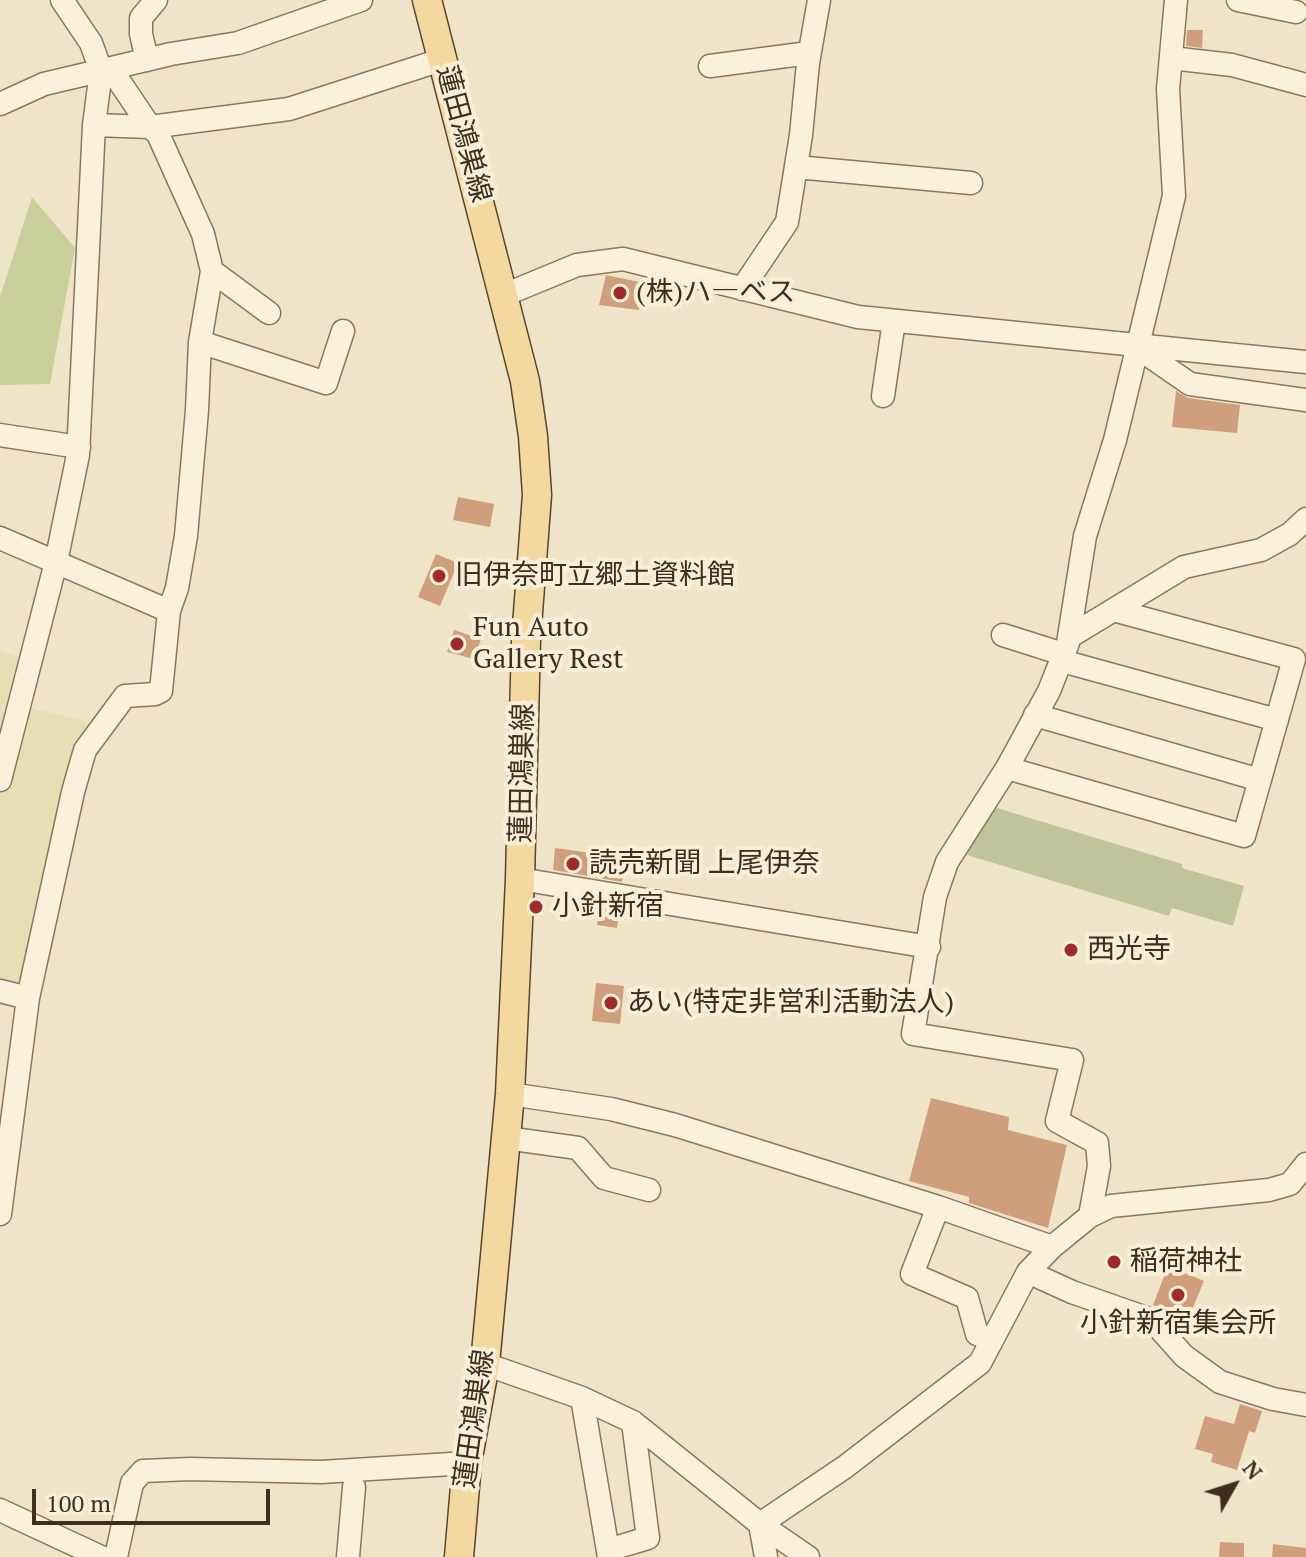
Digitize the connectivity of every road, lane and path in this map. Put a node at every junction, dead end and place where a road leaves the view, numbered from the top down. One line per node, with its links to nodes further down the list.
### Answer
1 (62, 0): 14 (street)
2 (156, 0): 12 (street)
3 (361, 0): 12 (street)
4 (819, 0): 9 (street)
5 (1176, 0): 10 (street)
6 (1238, 0): 8 (street)
7 (429, 1): 11 (main road, 蓮田鴻巣線)
8 (1296, 12)
9 (809, 53): 13 (street); 19 (street)
10 (1171, 58): 15 (street); 28 (street)
11 (444, 59): 18 (street); 23 (main road, 蓮田鴻巣線)
12 (147, 60): 14 (street)
13 (710, 66)
14 (106, 70): 16 (street); 17 (street); 18 (street)
15 (1306, 85)
16 (0, 104)
17 (94, 125): 18 (street); 33 (street)
18 (150, 127): 21 (street)
19 (796, 167): 20 (street); 22 (street)
20 (971, 183)
21 (212, 271): 24 (street); 27 (street)
22 (742, 289): 23 (street); 25 (street)
23 (504, 295): 46 (main road, 蓮田鴻巣線)
24 (269, 313)
25 (894, 321): 28 (street); 30 (street)
26 (343, 331): 27 (street)
27 (200, 342): 38 (street)
28 (1137, 347): 29 (street); 31 (street); 40 (street)
29 (1306, 362)
30 (883, 396)
31 (1306, 400)
32 (0, 435): 33 (street)
33 (79, 447): 36 (street)
34 (1306, 519): 37 (street)
35 (0, 538): 36 (street)
36 (56, 562): 38 (street); 44 (street)
37 (1113, 610): 40 (street); 42 (street)
38 (169, 611): 49 (street)
39 (1003, 635): 40 (street)
40 (1065, 650): 41 (street); 42 (street)
41 (1035, 715): 43 (street); 45 (street)
42 (1277, 720): 45 (street)
43 (1007, 768): 45 (street); 47 (street)
44 (0, 780)
45 (1260, 780)
46 (520, 879): 47 (street); 50 (main road, 蓮田鴻巣線)
47 (929, 947): 56 (street)
48 (0, 991): 49 (street)
49 (28, 998): 55 (street)
50 (510, 1094): 51 (main road, 蓮田鴻巣線); 54 (street)
51 (506, 1138): 53 (street); 60 (main road, 蓮田鴻巣線)
52 (1306, 1164): 56 (street)
53 (649, 1190)
54 (938, 1207): 57 (street); 59 (street)
55 (0, 1214)
56 (1090, 1216): 57 (street)
57 (1052, 1247): 58 (street)
58 (1028, 1272): 59 (street); 62 (street)
59 (992, 1340): 67 (street)
60 (485, 1364): 61 (street); 64 (main road, 蓮田鴻巣線)
61 (582, 1398): 63 (street); 68 (street)
62 (1306, 1405)
63 (633, 1422): 67 (street); 68 (street)
64 (467, 1463): 70 (street); 72 (main road, 蓮田鴻巣線)
65 (354, 1487): 71 (street)
66 (0, 1510): 69 (street)
67 (760, 1524): 73 (street); 74 (street)
68 (609, 1554)
69 (101, 1557)
70 (116, 1557)
71 (348, 1557)
72 (459, 1557)
73 (766, 1557)
74 (808, 1557)

